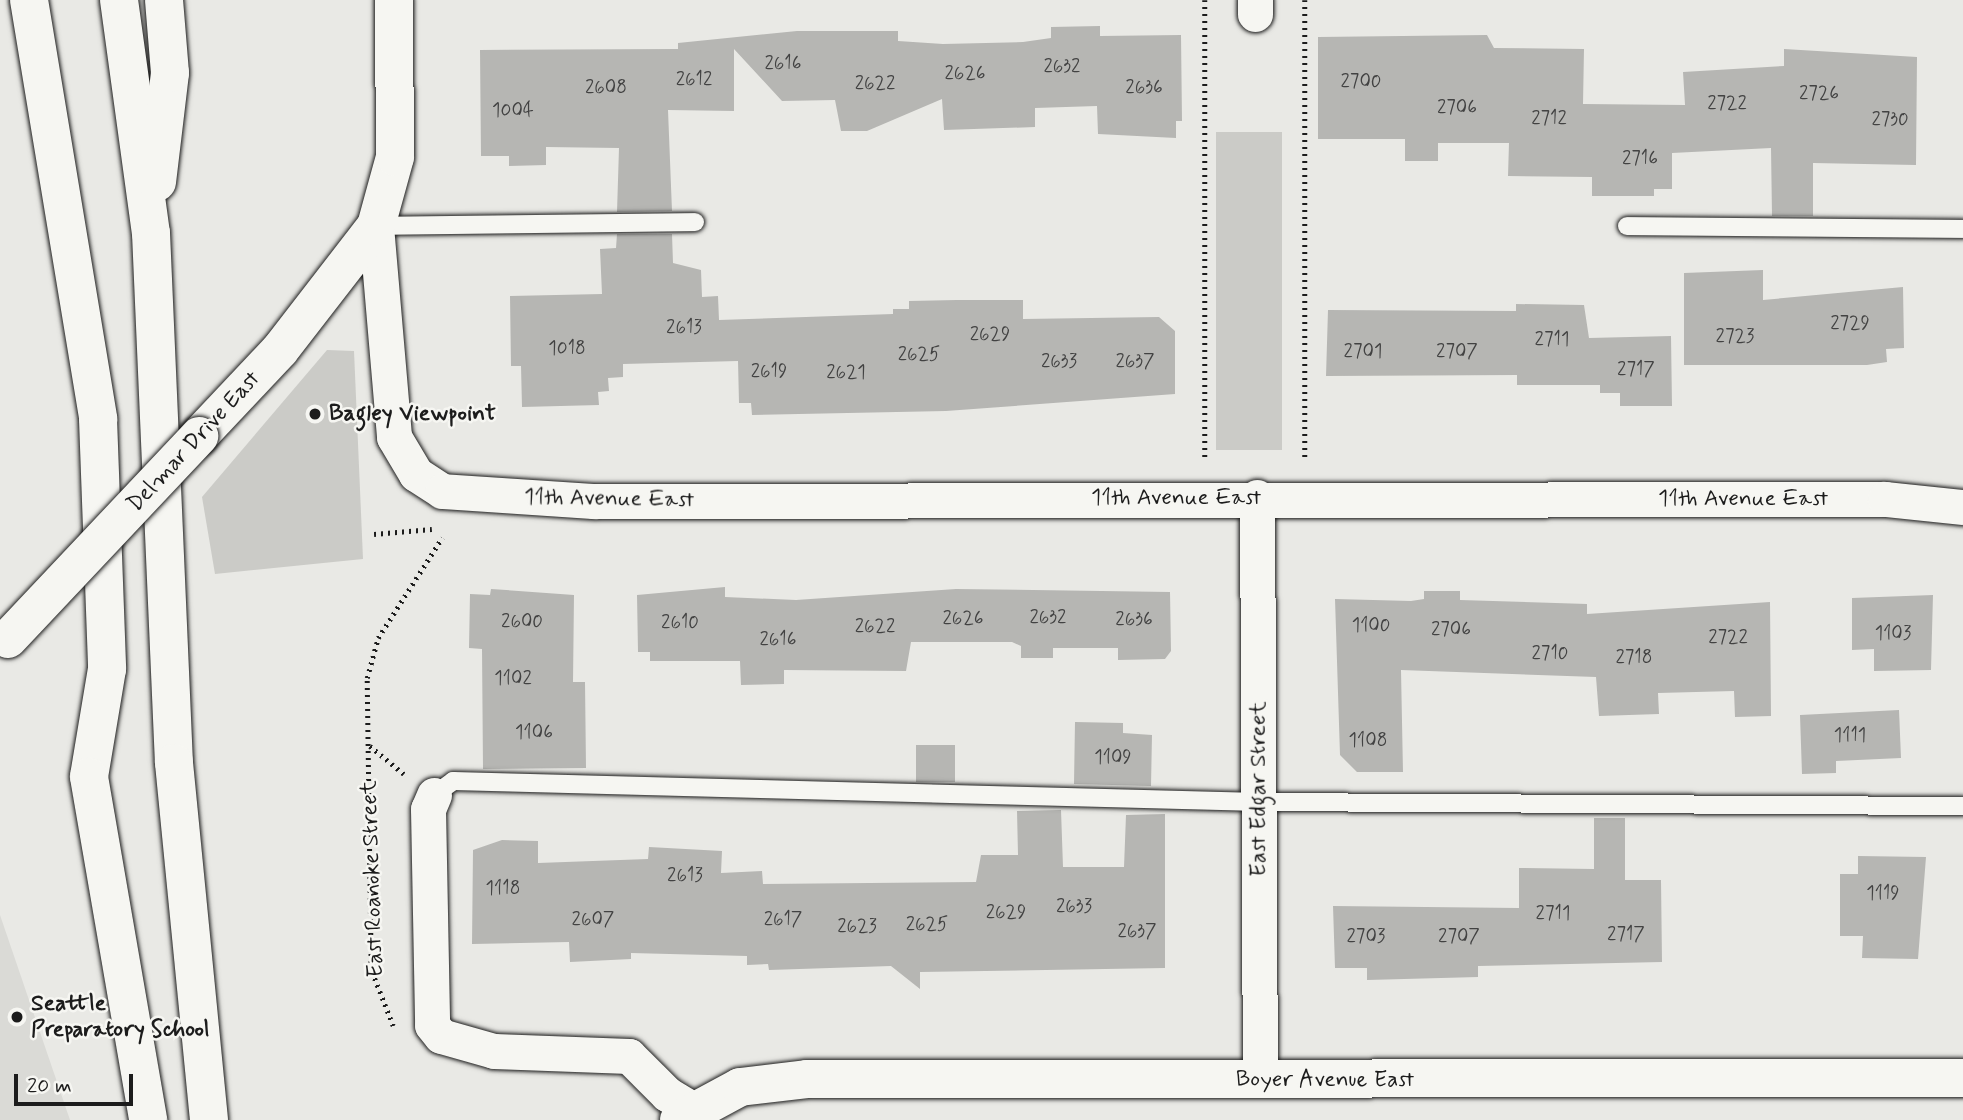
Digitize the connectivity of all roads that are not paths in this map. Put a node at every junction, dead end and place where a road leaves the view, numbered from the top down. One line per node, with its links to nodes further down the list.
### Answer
1 (119, 0): 9 (main road)
2 (164, 0): 9 (main road)
3 (394, 0): 6 (main road)
4 (28, 7): 19 (main road)
5 (695, 222): 6 (lane)
6 (376, 226): 10 (street, 11th Avenue East); 12 (main road, Delmar Drive East, bridge)
7 (1627, 226): 8 (lane)
8 (1963, 229)
9 (150, 233): 20 (main road)
10 (1257, 497): 11 (street, 11th Avenue East); 14 (street, East Edgar Street)
11 (1963, 507)
12 (4, 643)
13 (420, 785): 14 (lane); 18 (street, Boyer Avenue East)
14 (1260, 802): 15 (lane); 17 (street, East Edgar Street)
15 (1963, 806)
16 (1963, 1078): 17 (main road, Boyer Avenue East)
17 (1260, 1080): 18 (main road, Boyer Avenue East)
18 (686, 1115)
19 (148, 1120)
20 (209, 1120)

